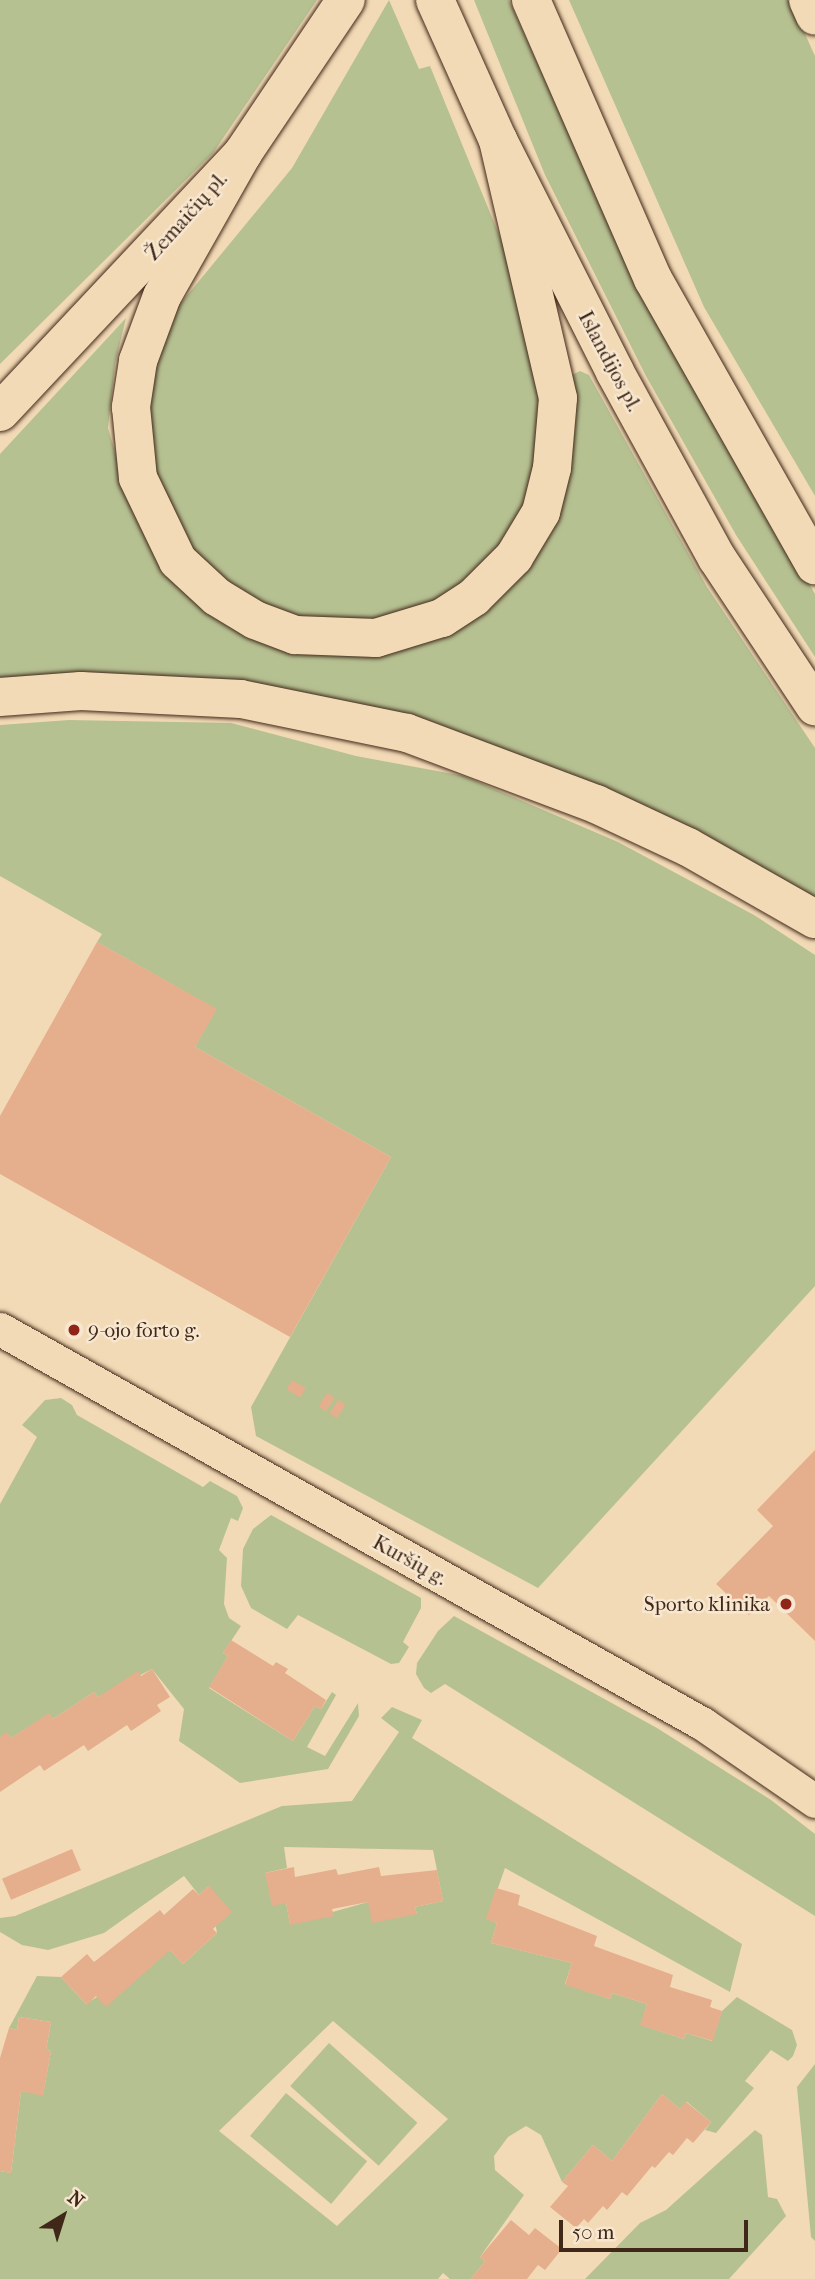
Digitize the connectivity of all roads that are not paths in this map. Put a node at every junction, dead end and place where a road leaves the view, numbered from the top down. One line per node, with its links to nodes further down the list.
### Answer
1 (346, 0): 7 (highway, Žemaičių pl.)
2 (531, 0): 9 (highway)
3 (808, 0): 5 (highway)
4 (439, 11): 6 (highway, Islandijos pl.)
5 (815, 16)
6 (498, 140): 7 (highway); 11 (highway, Islandijos pl.)
7 (243, 153): 8 (highway, Žemaičių pl.)
8 (0, 412)
9 (815, 565)
10 (0, 697): 12 (highway)
11 (815, 706)
12 (815, 919)
13 (0, 1329): 14 (main road, Kuršių g.)
14 (815, 1801)

